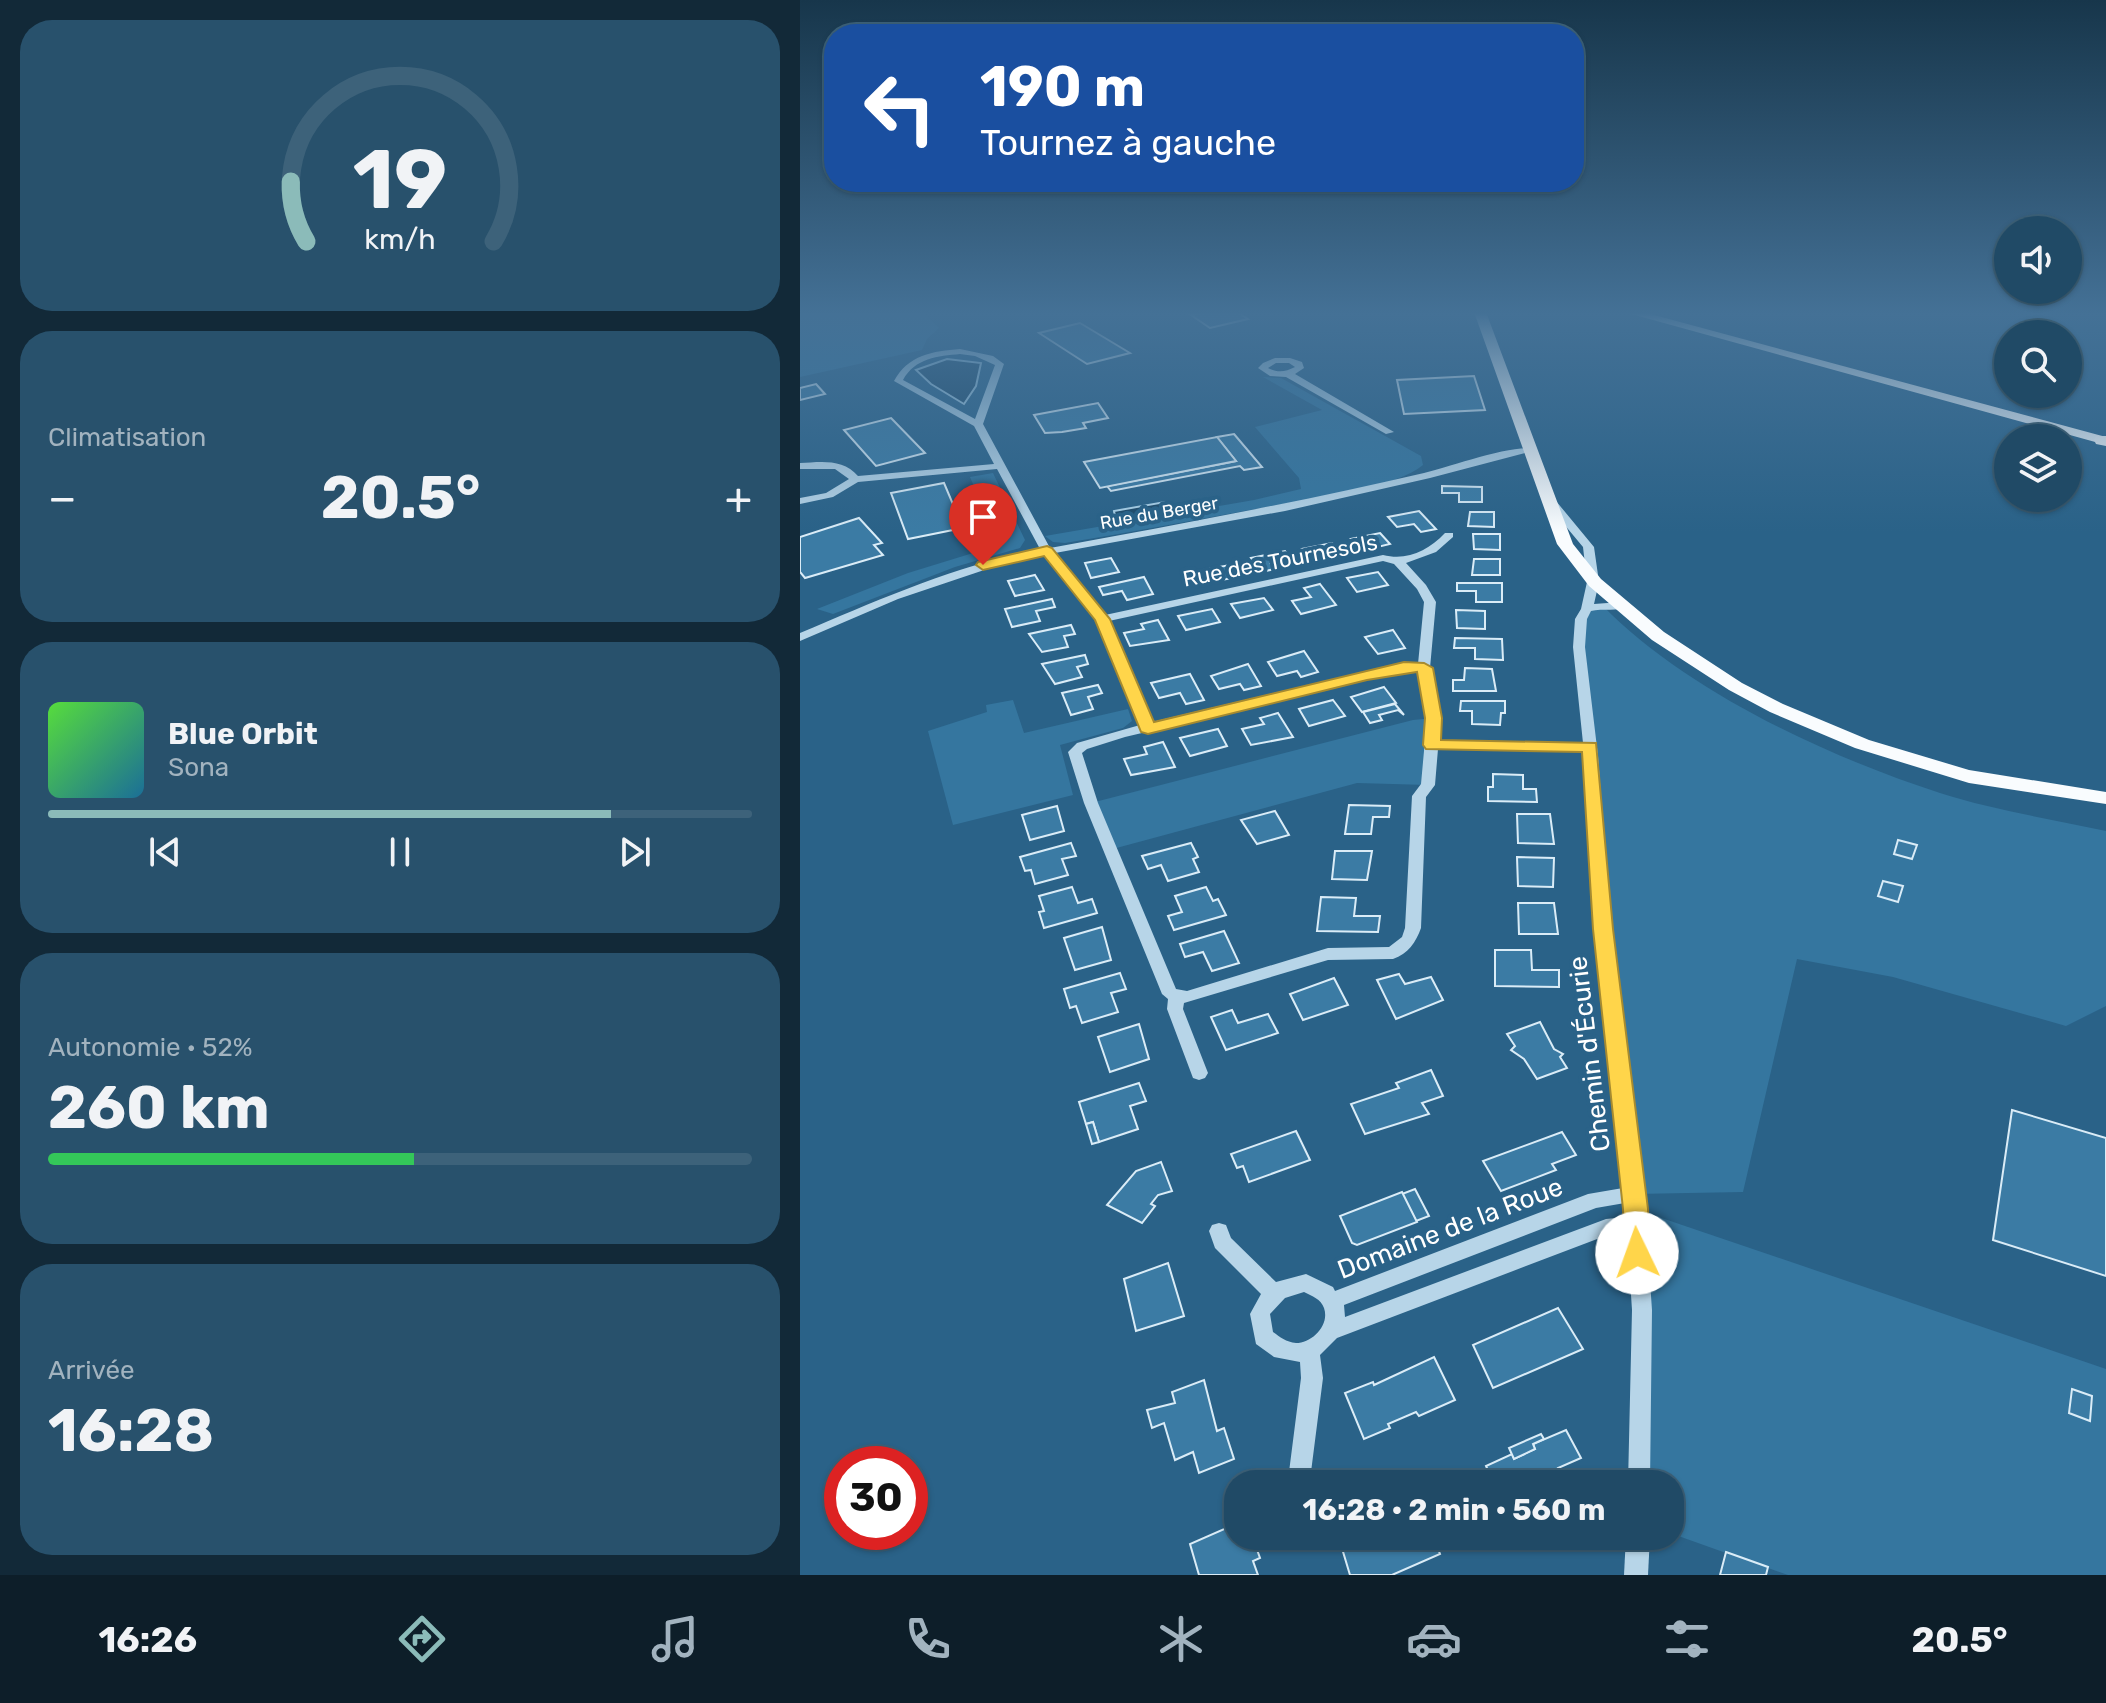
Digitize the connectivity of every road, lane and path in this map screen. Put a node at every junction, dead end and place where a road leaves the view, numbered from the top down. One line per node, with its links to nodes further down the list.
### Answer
1 (906, 386): 6 (street)
2 (992, 386): 6 (street)
3 (1308, 386): 7 (street)
4 (1507, 386): 9 (main road)
5 (1901, 386): 8 (main road)
6 (978, 424): 11 (street)
7 (1389, 432)
8 (2105, 441)
9 (1531, 450): 15 (street, Rue du Berger); 17 (main road)
10 (800, 466): 12 (street)
11 (1000, 466): 12 (street); 15 (street)
12 (855, 479): 13 (street)
13 (800, 501)
14 (1449, 535): 16 (street)
15 (1047, 551): 20 (street); 21 (street, Rue du Berger)
16 (1398, 562): 20 (street, Rue des Tournesols); 22 (street, Rue des Tournesols)
17 (1593, 582): 18 (main road); 19 (street, Chemin d'Écurie)
18 (1621, 606): 19 (street); 26 (main road)
19 (1584, 614): 25 (street, Chemin d'Écurie)
20 (1102, 619): 23 (street)
21 (800, 637)
22 (1424, 668): 23 (street); 24 (street, Rue des Tournesols)
23 (1148, 729): 27 (street)
24 (1432, 745): 25 (street); 27 (street, Rue des Tournesols)
25 (1590, 747): 29 (street, Chemin d'Écurie)
26 (2106, 798)
27 (1173, 995): 28 (street)
28 (1199, 1073)
29 (1634, 1194): 30 (street, Chemin d'Écurie); 33 (street, Domaine de la Roue)
30 (1635, 1225): 34 (street); 37 (street, Chemin d'Écurie)
31 (1219, 1231): 32 (street)
32 (1273, 1293): 33 (street); 35 (street)
33 (1332, 1301): 34 (street)
34 (1332, 1331): 35 (street)
35 (1309, 1351): 36 (street)
36 (1300, 1470)
37 (1639, 1470)
38 (1637, 1550): 39 (street)
39 (1636, 1575)

